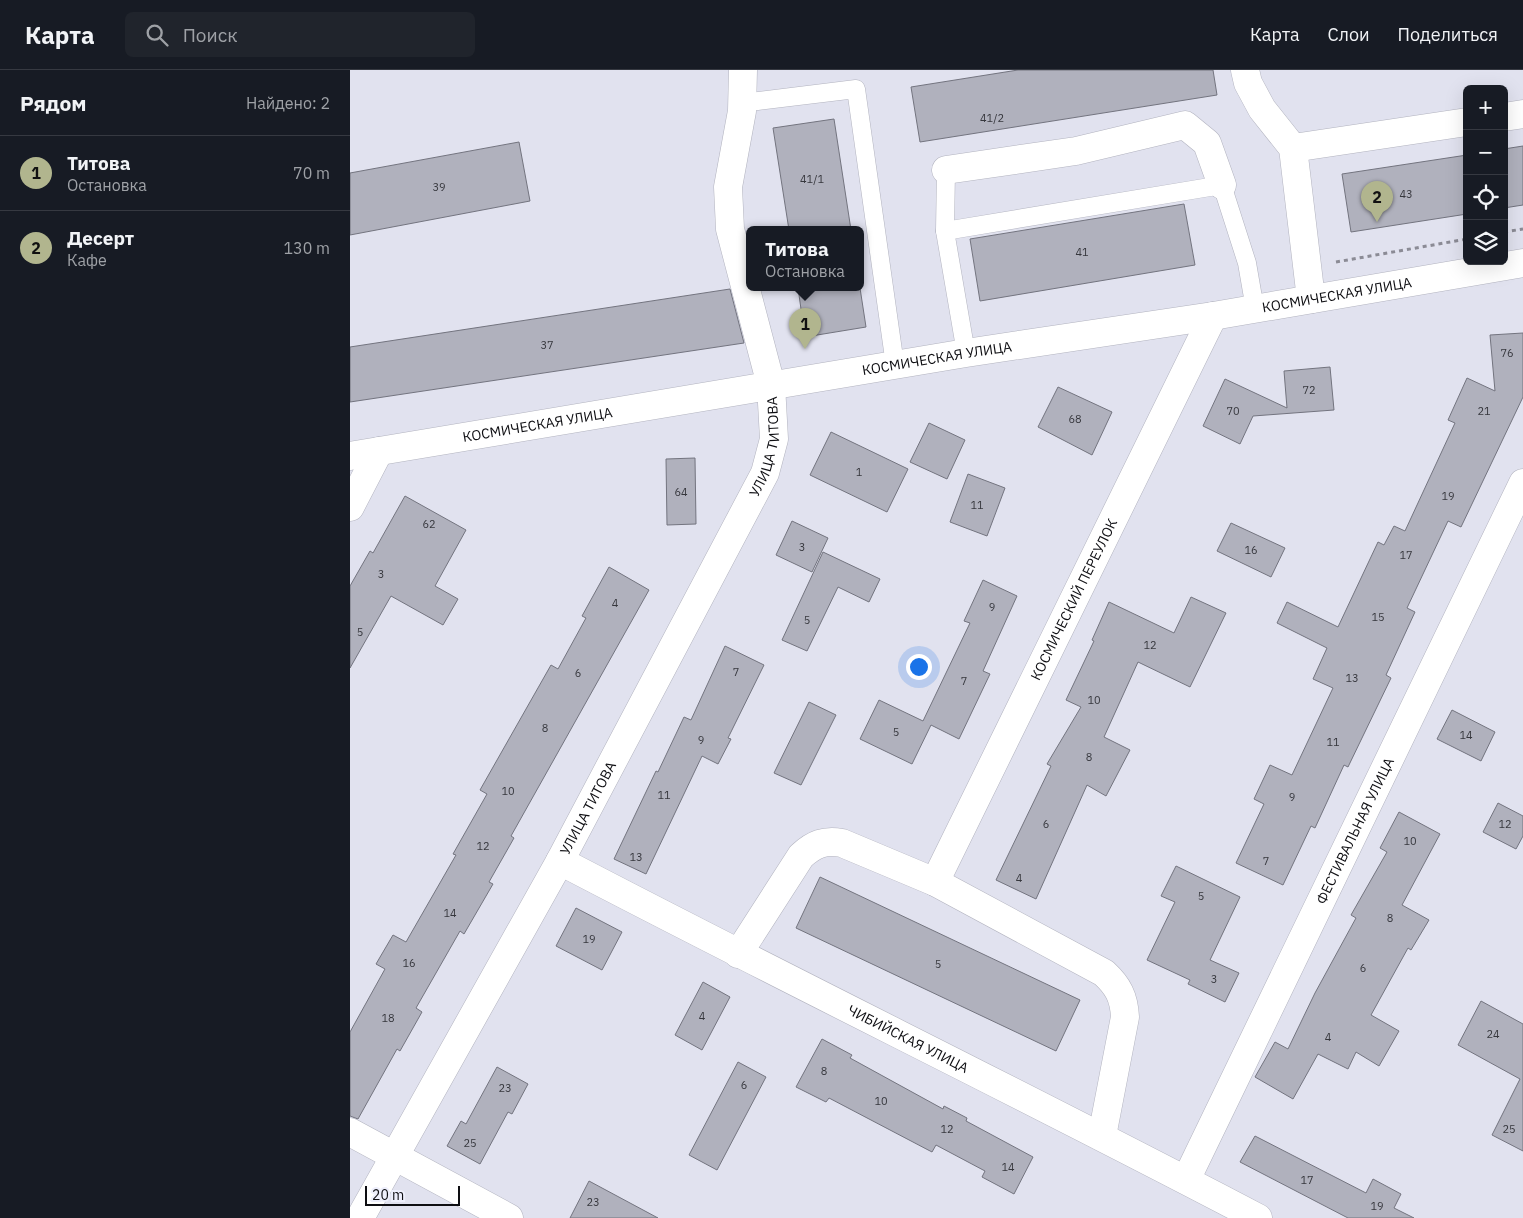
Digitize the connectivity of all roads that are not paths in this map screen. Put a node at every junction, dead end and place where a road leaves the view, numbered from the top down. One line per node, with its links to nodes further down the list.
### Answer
1 (743, 70): 3 (street, УЛИЦА ТИТОВА)
2 (1245, 70): 7 (street)
3 (742, 103): 12 (street, УЛИЦА ТИТОВА); 18 (lane)
4 (1523, 114): 5 (street)
5 (1508, 116)
6 (1463, 123): 7 (street)
7 (1293, 148): 14 (street)
8 (946, 170): 9 (street); 10 (lane)
9 (1222, 184): 10 (lane); 15 (lane)
10 (945, 231): 17 (lane)
11 (1523, 263): 14 (street, КОСМИЧЕСКАЯ УЛИЦА)
12 (746, 290)
13 (746, 291): 19 (street, УЛИЦА ТИТОВА)
14 (1311, 300): 15 (street, КОСМИЧЕСКАЯ УЛИЦА)
15 (1255, 309): 16 (street, КОСМИЧЕСКАЯ УЛИЦА)
16 (1213, 316): 17 (street, КОСМИЧЕСКАЯ УЛИЦА); 25 (street, КОСМИЧЕСКИЙ ПЕРЕУЛОК)
17 (966, 353): 18 (street, КОСМИЧЕСКАЯ УЛИЦА)
18 (895, 365): 19 (street, КОСМИЧЕСКАЯ УЛИЦА)
19 (771, 385): 20 (street, КОСМИЧЕСКАЯ УЛИЦА); 24 (street, УЛИЦА ТИТОВА)
20 (379, 451): 21 (street, КОСМИЧЕСКАЯ УЛИЦА); 23 (street)
21 (350, 456)
22 (1523, 483): 30 (street, ФЕСТИВАЛЬНАЯ УЛИЦА)
23 (350, 507)
24 (560, 861): 26 (street, ЧИБИЙСКАЯ УЛИЦА); 29 (street, УЛИЦА ТИТОВА)
25 (935, 882): 26 (street); 28 (street)
26 (738, 954): 28 (street, ЧИБИЙСКАЯ УЛИЦА)
27 (350, 1132): 29 (street)
28 (1102, 1136): 30 (street, ЧИБИЙСКАЯ УЛИЦА)
29 (394, 1156): 31 (street, УЛИЦА ТИТОВА); 32 (street)
30 (1186, 1180): 33 (street, ЧИБИЙСКАЯ УЛИЦА)
31 (360, 1218)
32 (509, 1218)
33 (1258, 1218)

